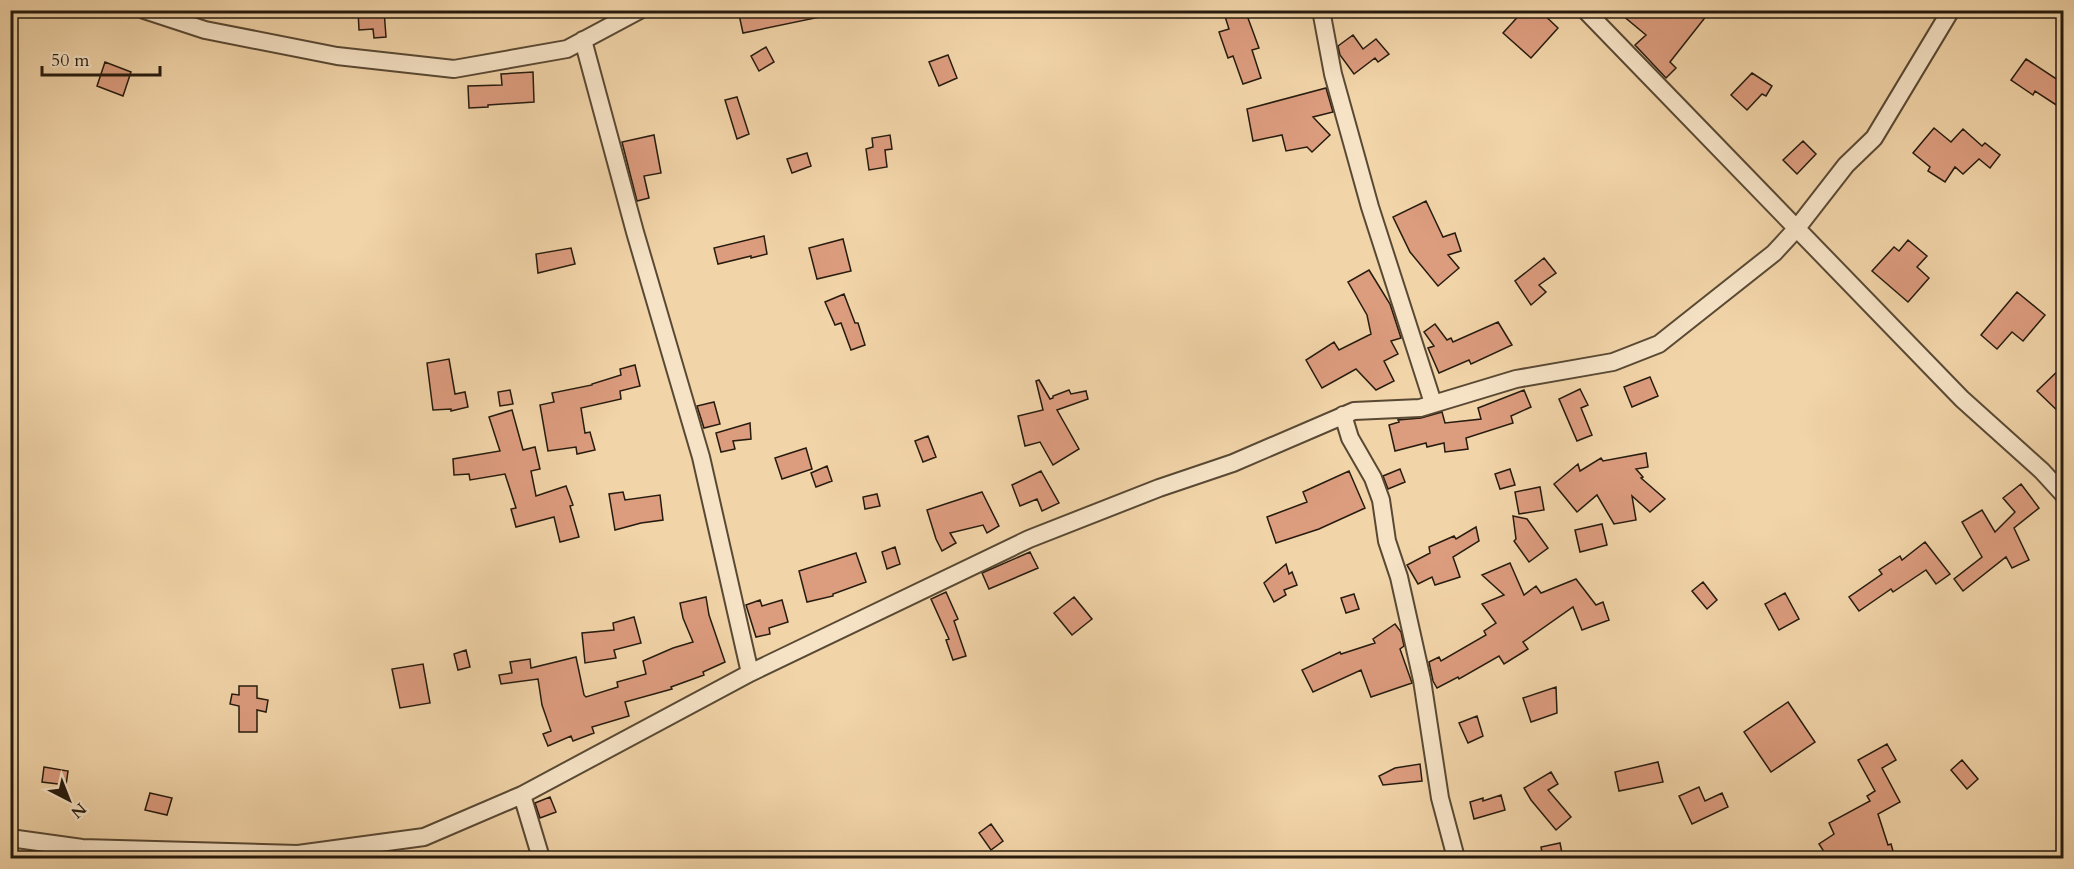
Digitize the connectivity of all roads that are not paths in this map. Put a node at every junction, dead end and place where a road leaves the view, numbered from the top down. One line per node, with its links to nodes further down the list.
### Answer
1 (144, 10): 6 (street)
2 (640, 10): 6 (street)
3 (1321, 10): 8 (street)
4 (1585, 10): 7 (street)
5 (1951, 10): 7 (street)
6 (583, 40): 11 (street)
7 (1797, 228): 8 (street); 10 (street)
8 (1433, 403): 9 (street)
9 (1343, 416): 11 (street); 15 (street)
10 (2064, 495)
11 (750, 673): 12 (street)
12 (522, 795): 13 (street); 14 (street)
13 (10, 838)
14 (541, 858)
15 (1456, 858)

